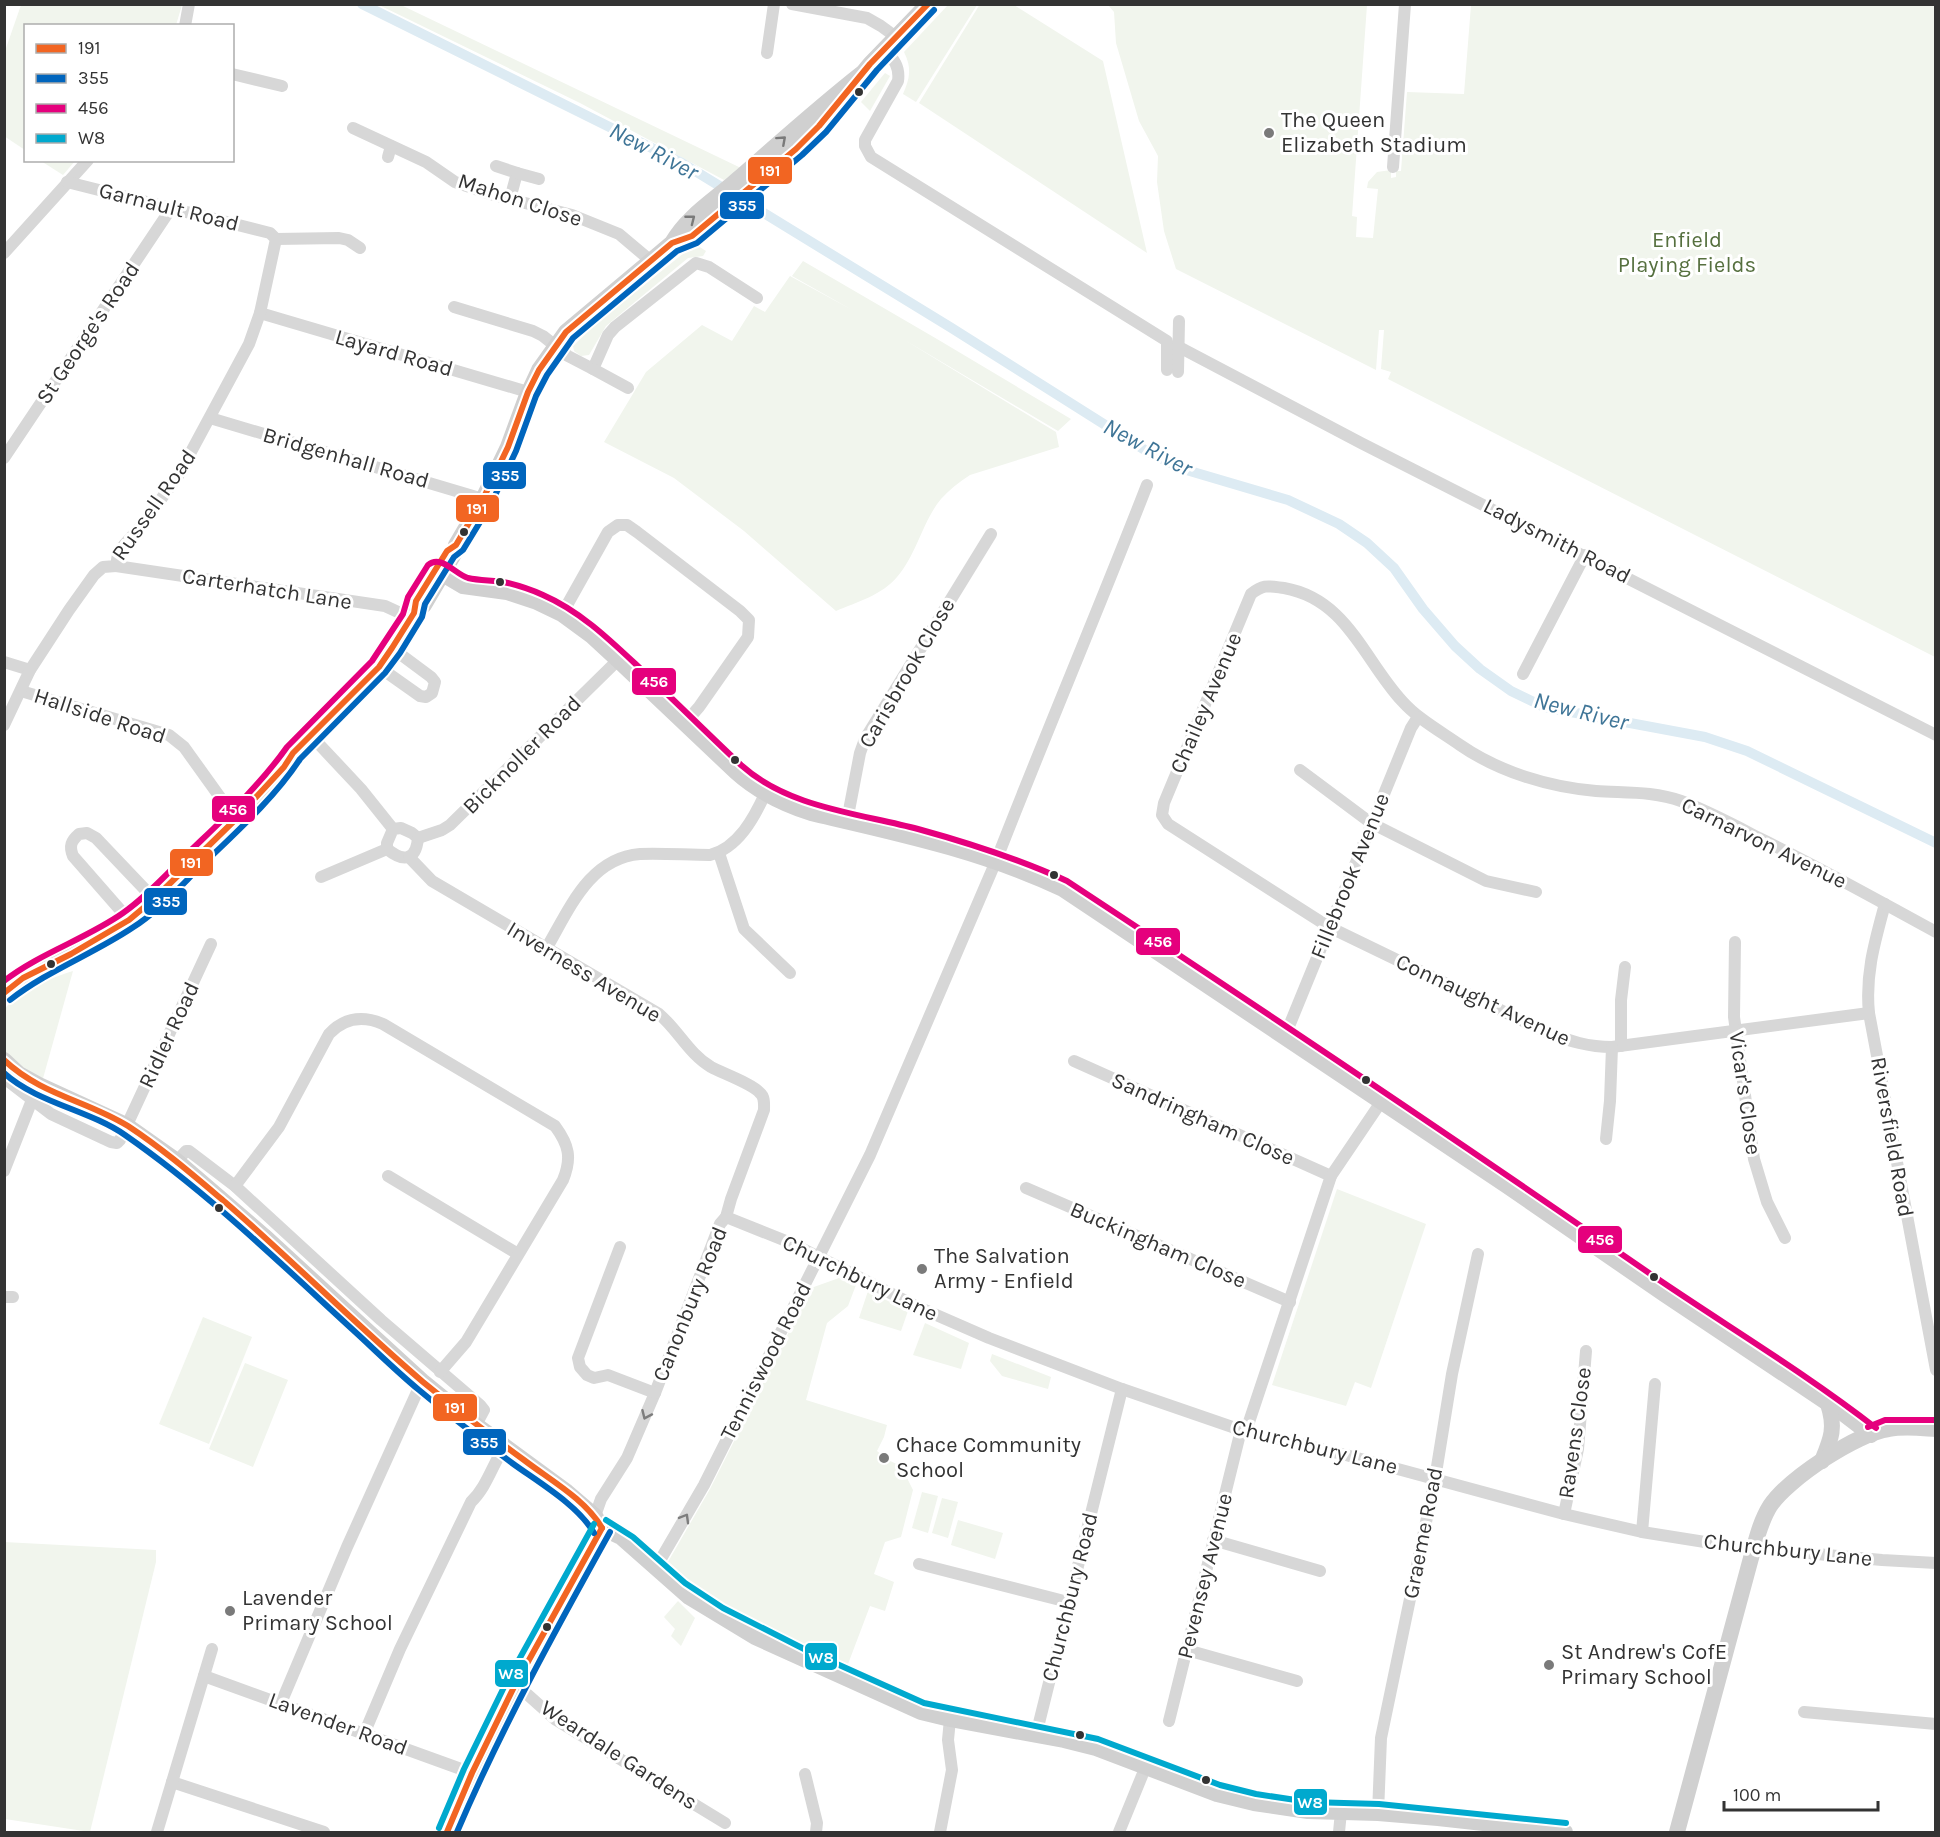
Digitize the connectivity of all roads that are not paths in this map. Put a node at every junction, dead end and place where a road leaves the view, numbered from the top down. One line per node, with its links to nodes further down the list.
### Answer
1 (189, 4): 6 (street)
2 (774, 4): 8 (street)
3 (792, 4): 7 (street)
4 (928, 4): 7 (street)
5 (1405, 4): 14 (street)
6 (185, 24)
7 (890, 43): 23 (street); 29 (street)
8 (767, 53)
9 (234, 74): 10 (street)
10 (282, 86)
11 (353, 128): 18 (street, Mahon Close)
12 (86, 162): 17 (street)
13 (496, 166): 15 (street)
14 (1393, 167)
15 (517, 172): 16 (street); 18 (street)
16 (539, 179)
17 (68, 182): 19 (street, Garnault Road); 22 (street)
18 (510, 200): 23 (street, Mahon Close)
19 (172, 207): 20 (street, Garnault Road); 34 (street, St George's Road)
20 (273, 236): 21 (street, Garnault Road); 26 (street, Russell Road)
21 (360, 248)
22 (4, 253)
23 (651, 261): 28 (street)
24 (758, 298): 30 (street)
25 (453, 307): 28 (street)
26 (260, 313): 32 (street, Layard Road); 33 (street, Russell Road)
27 (1179, 321): 29 (street)
28 (555, 347): 30 (street); 32 (street)
29 (1179, 347): 38 (street, Ladysmith Road)
30 (593, 369): 31 (street)
31 (628, 388)
32 (528, 392): 36 (street)
33 (210, 418): 36 (street, Bridgenhall Road); 39 (street, Russell Road)
34 (4, 458)
35 (1147, 485): 69 (street, Tenniswood Road)
36 (483, 499): 40 (street)
37 (991, 534): 61 (street, Carisbrook Close)
38 (1585, 555): 49 (street); 55 (street, Ladysmith Road)
39 (116, 566): 43 (street, Carterhatch Lane); 48 (street, Russell Road)
40 (439, 572): 42 (street); 43 (street)
41 (1261, 586): 52 (street, Carnarvon Avenue); 62 (street, Chailey Avenue)
42 (562, 614): 45 (street); 53 (street)
43 (412, 615): 44 (street)
44 (392, 648): 47 (street); 47 (street)
45 (618, 660): 53 (street); 65 (street, Bicknoller Road)
46 (4, 662): 48 (street)
47 (379, 667): 51 (street)
48 (30, 670): 50 (street, Russell Road)
49 (1523, 674)
50 (21, 691): 54 (street, Russell Road); 60 (street, Hallside Road)
51 (342, 706): 56 (street); 57 (street)
52 (1418, 717): 63 (street, Fillebrook Avenue); 73 (street, Carnarvon Avenue)
53 (685, 723): 59 (street)
54 (4, 724)
55 (1935, 735)
56 (315, 741): 57 (street); 64 (street)
57 (284, 767): 72 (street)
58 (1300, 771): 63 (street)
59 (765, 794): 61 (street); 67 (street)
60 (222, 800)
61 (847, 821): 69 (street)
62 (1168, 824): 75 (street, Connaught Avenue)
63 (1371, 824): 71 (street); 75 (street, Fillebrook Avenue)
64 (393, 829): 65 (street); 66 (street)
65 (418, 838): 68 (street)
66 (387, 849): 68 (street, Inverness Avenue); 70 (street)
67 (719, 853): 79 (street); 81 (street)
68 (409, 857): 79 (street, Inverness Avenue)
69 (996, 861): 85 (street); 106 (street, Tenniswood Road)
70 (321, 878)
71 (1536, 892)
72 (154, 899): 74 (street); 74 (street)
73 (1886, 904): 76 (street, Carnarvon Avenue); 83 (street, Riversfield Road)
74 (129, 920): 82 (street)
75 (1329, 927): 85 (street, Fillebrook Avenue); 86 (street, Connaught Avenue)
76 (1935, 932)
77 (1735, 942): 84 (street, Vicar's Close)
78 (211, 944): 93 (street, Ridler Road)
79 (546, 949): 90 (street, Inverness Avenue)
80 (1624, 967): 86 (street)
81 (790, 973)
82 (4, 993)
83 (1869, 1013): 84 (street, Connaught Avenue); 109 (street, Riversfield Road)
84 (1735, 1030): 86 (street, Connaught Avenue); 102 (street, Vicar's Close)
85 (1285, 1036): 92 (street)
86 (1616, 1046): 94 (street)
87 (4, 1060): 93 (street)
88 (1074, 1061): 98 (street, Sandringham Close)
89 (4, 1078): 91 (street)
90 (755, 1089): 101 (street, Canonbury Road)
91 (32, 1100): 93 (street); 96 (street)
92 (1381, 1102): 98 (street, Pevensey Avenue); 115 (street)
93 (126, 1125): 95 (street)
94 (1606, 1138)
95 (177, 1161): 99 (street); 111 (street)
96 (4, 1171)
97 (388, 1176): 104 (street)
98 (1331, 1176): 107 (street, Pevensey Avenue)
99 (234, 1186): 104 (street); 110 (street)
100 (1026, 1188): 107 (street, Buckingham Close)
101 (723, 1220): 106 (street, Churchbury Lane); 114 (street, Canonbury Road)
102 (1785, 1238)
103 (620, 1247): 114 (street)
104 (518, 1254): 110 (street)
105 (1478, 1254): 122 (street, Graeme Road)
106 (819, 1257): 113 (street, Churchbury Lane); 130 (street, Tenniswood Road, one-way to 106)
107 (1290, 1302): 118 (street, Pevensey Avenue)
108 (1586, 1352): 123 (street, Ravens Close)
109 (1935, 1370)
110 (440, 1372): 116 (street)
111 (422, 1381): 116 (street); 138 (street)
112 (1655, 1384): 125 (street)
113 (1122, 1389): 118 (street, Churchbury Lane); 132 (street, Churchbury Road)
114 (656, 1393): 124 (street, Canonbury Road, one-way to 124)
115 (1828, 1404): 119 (street); 121 (street)
116 (476, 1425): 120 (street)
117 (1935, 1429): 119 (street)
118 (1241, 1430): 122 (street, Churchbury Lane); 126 (street, Pevensey Avenue)
119 (1871, 1435): 121 (street)
120 (506, 1446): 124 (street); 143 (street)
121 (1822, 1461): 127 (street)
122 (1435, 1479): 123 (street, Churchbury Lane); 150 (street, Graeme Road)
123 (1564, 1514): 125 (street, Churchbury Lane)
124 (598, 1522): 130 (street); 137 (street)
125 (1642, 1532): 127 (street, Churchbury Lane)
126 (1213, 1540): 131 (street); 134 (street, Pevensey Avenue)
127 (1754, 1548): 128 (street, Churchbury Lane); 161 (street)
128 (1935, 1563)
129 (919, 1564): 132 (street)
130 (655, 1569): 140 (street)
131 (1320, 1571)
132 (1068, 1602): 144 (street, Churchbury Road)
133 (212, 1649): 135 (street)
134 (1187, 1650): 136 (street); 141 (street, Pevensey Avenue)
135 (204, 1676): 138 (street, Lavender Road); 148 (street)
136 (1297, 1681)
137 (513, 1687): 146 (street); 151 (street, Weardale Gardens)
138 (281, 1703): 143 (street, Lavender Road)
139 (1804, 1712): 142 (street)
140 (950, 1719): 144 (street); 157 (street)
141 (1169, 1721)
142 (1935, 1724)
143 (364, 1734): 146 (street, Lavender Road)
144 (1036, 1735): 145 (street)
145 (1146, 1766): 149 (street); 158 (street)
146 (472, 1773): 155 (street)
147 (805, 1774): 156 (street)
148 (172, 1782): 153 (street); 154 (street)
149 (1341, 1812): 150 (street); 159 (street)
150 (1378, 1813): 152 (street)
151 (725, 1823)
152 (1534, 1831): 160 (street)
153 (157, 1833)
154 (324, 1833)
155 (447, 1833)
156 (816, 1833)
157 (940, 1833)
158 (1119, 1833)
159 (1340, 1833)
160 (1565, 1833)
161 (1677, 1833)

